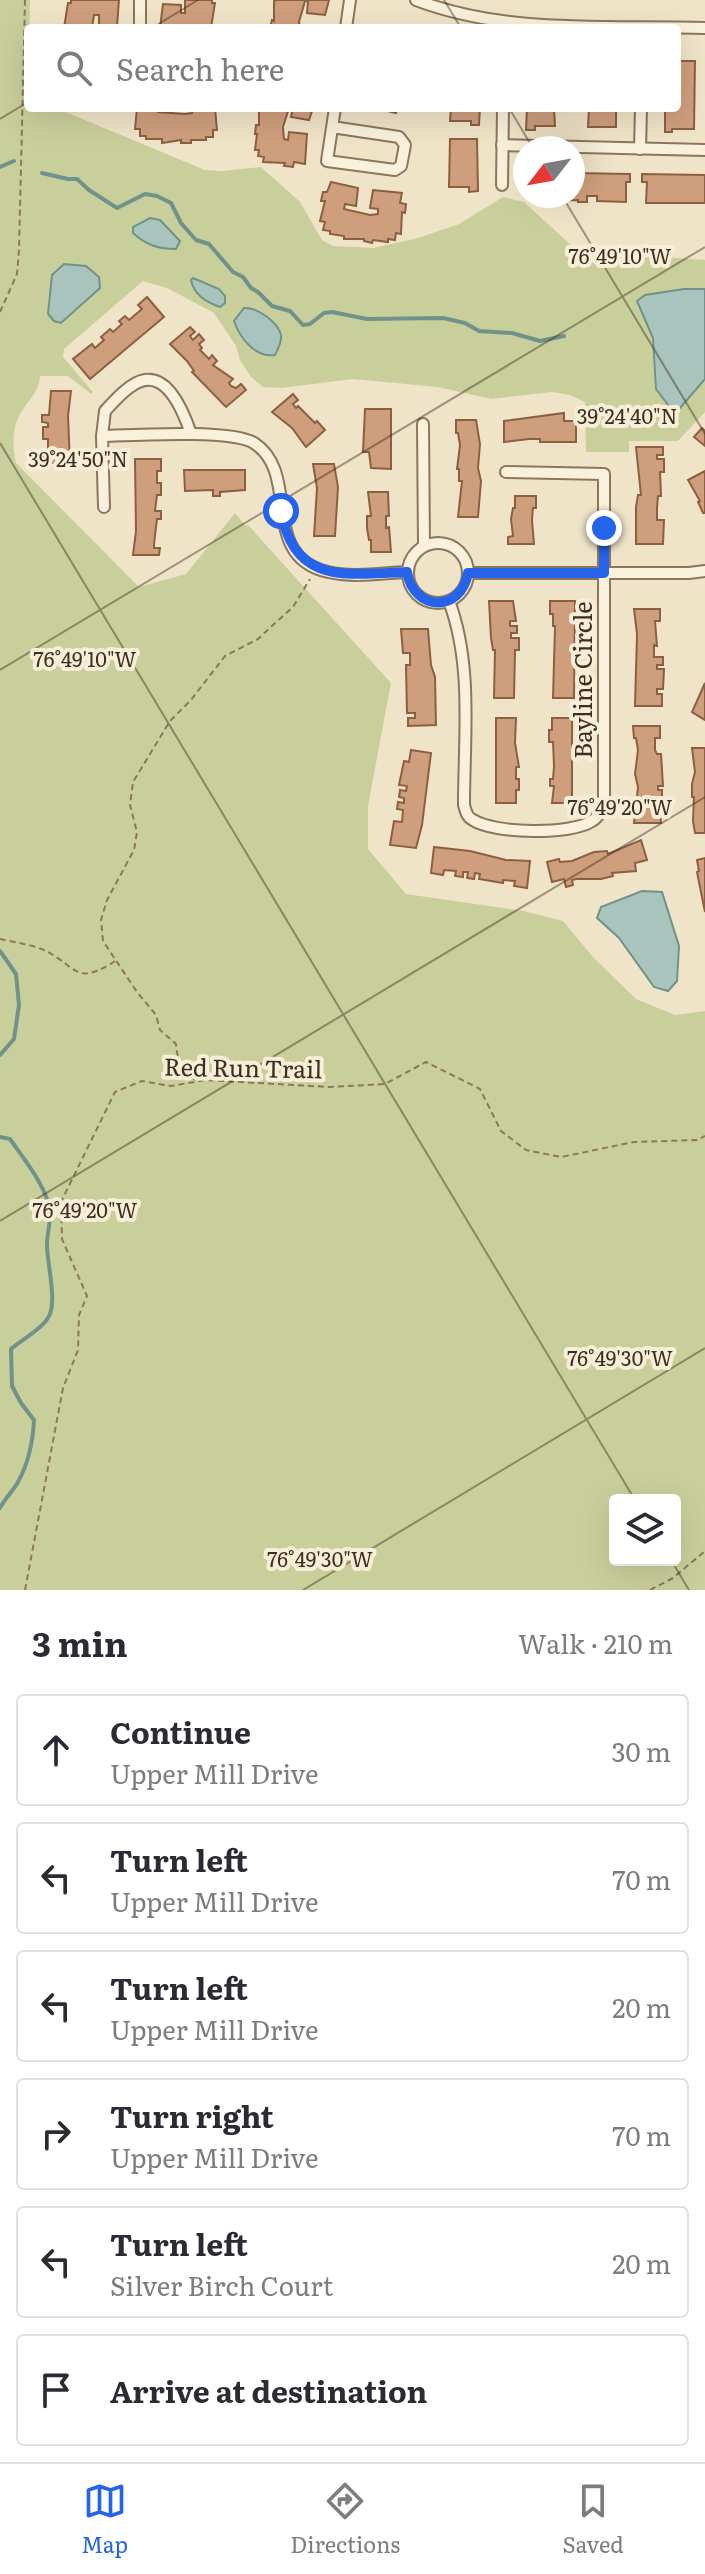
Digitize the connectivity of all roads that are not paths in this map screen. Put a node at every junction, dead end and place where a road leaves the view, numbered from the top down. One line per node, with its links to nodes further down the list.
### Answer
1 (140, 0): 4 (street)
2 (350, 0): 5 (street)
3 (416, 0): 6 (street)
4 (140, 24)
5 (347, 24)
6 (497, 24)
7 (681, 28): 8 (street)
8 (705, 28)
9 (334, 112): 12 (street)
10 (503, 112): 13 (street)
11 (641, 112): 14 (street)
12 (332, 127): 12 (street)
13 (502, 145): 14 (street); 16 (street)
14 (640, 149): 15 (street)
15 (705, 150)
16 (502, 185)
17 (423, 424): 22 (street)
18 (191, 434): 19 (street); 19 (street); 24 (street)
19 (102, 436): 21 (street)
20 (506, 472): 26 (street)
21 (104, 507)
22 (424, 546): 24 (street); 25 (street)
23 (705, 571): 26 (street)
24 (407, 572): 27 (street)
25 (468, 573): 26 (street); 27 (street)
26 (604, 573): 27 (street, Bayline Circle)
27 (449, 601)

